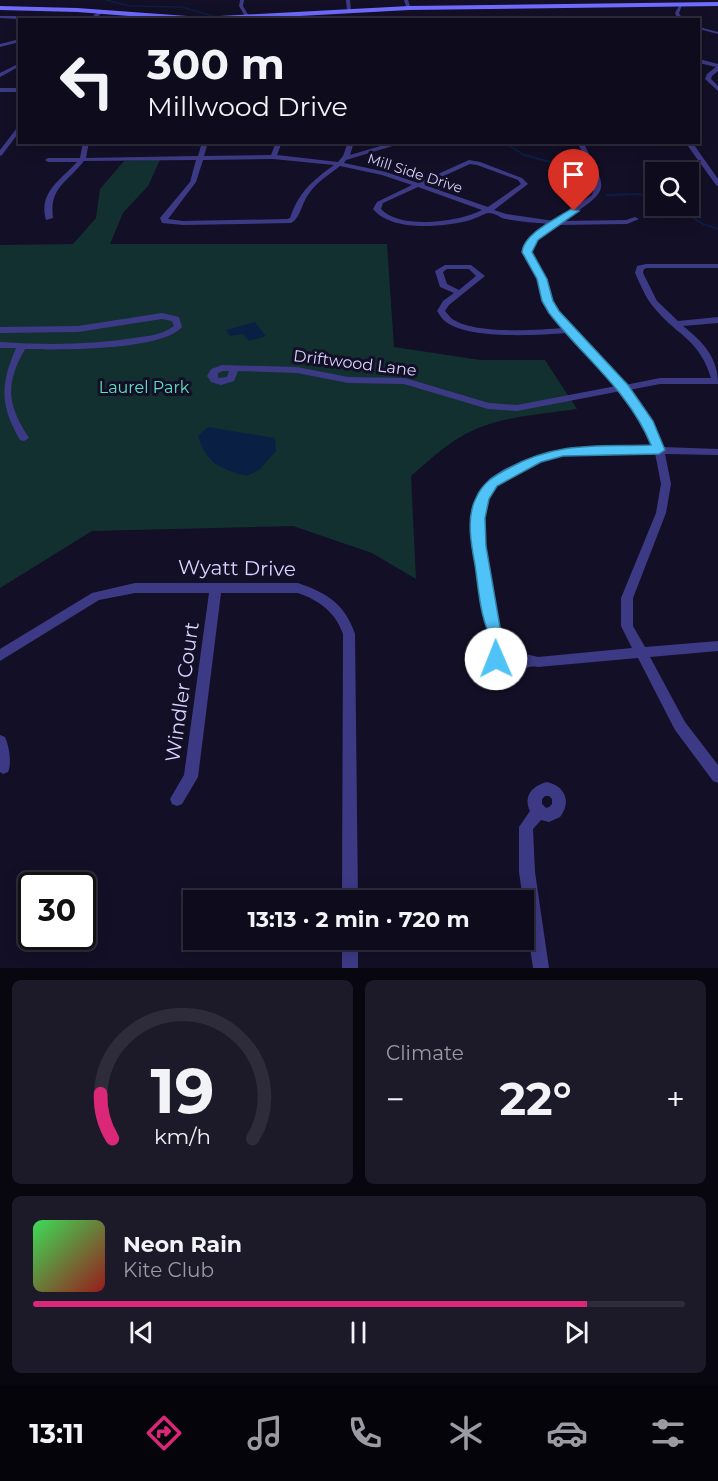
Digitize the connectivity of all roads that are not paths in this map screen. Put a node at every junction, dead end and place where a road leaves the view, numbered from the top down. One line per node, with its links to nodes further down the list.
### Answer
1 (242, 0): 11 (street)
2 (348, 0): 9 (street)
3 (406, 0): 8 (street)
4 (678, 2): 5 (main road); 6 (main road); 20 (street)
5 (718, 4)
6 (556, 6): 8 (main road); 19 (street)
7 (0, 8): 10 (main road)
8 (409, 8): 9 (main road)
9 (349, 10): 11 (main road)
10 (101, 12): 16 (street); 17 (main road)
11 (248, 16): 18 (main road)
12 (0, 17): 14 (street)
13 (42, 17): 15 (street)
14 (18, 18)
15 (38, 18)
16 (93, 18)
17 (153, 18)
18 (227, 18)
19 (565, 18)
20 (680, 18)
21 (700, 28): 22 (street)
22 (718, 33)
23 (18, 41): 24 (street)
24 (2, 46)
25 (700, 61): 27 (street)
26 (18, 65): 28 (street)
27 (718, 67): 29 (street)
28 (0, 75)
29 (718, 88)
30 (0, 90): 31 (street)
31 (18, 90)
32 (18, 129): 40 (street)
33 (86, 144): 44 (street)
34 (205, 144): 42 (street)
35 (278, 144): 41 (street)
36 (351, 144): 45 (street)
37 (397, 144): 45 (street)
38 (581, 144): 49 (street)
39 (689, 144): 47 (street)
40 (0, 154)
41 (273, 157): 42 (street, Mill Side Drive); 45 (street, Mill Side Drive)
42 (201, 158): 44 (street, Mill Side Drive); 45 (street)
43 (48, 160): 44 (street, Mill Side Drive)
44 (82, 160): 50 (street)
45 (343, 161): 46 (street, Mill Side Drive)
46 (419, 184): 48 (street, Mill Side Drive); 48 (street); 48 (street)
47 (718, 184)
48 (486, 210): 53 (street, Mill Side Drive)
49 (574, 211): 52 (street); 53 (street)
50 (49, 218)
51 (635, 219): 52 (street, Mill Side Drive)
52 (591, 221): 53 (street, Mill Side Drive)
53 (556, 223): 59 (street)
54 (718, 266): 57 (street)
55 (460, 293): 55 (street); 59 (street)
56 (718, 320): 57 (street)
57 (677, 324): 63 (street)
58 (0, 330): 61 (street)
59 (568, 330): 64 (street)
60 (0, 345): 61 (street)
61 (22, 346): 65 (street)
62 (234, 368): 64 (street, Driftwood Lane)
63 (717, 381): 64 (street, Driftwood Lane)
64 (623, 388): 66 (street)
65 (24, 438)
66 (659, 450): 67 (street); 69 (street); 71 (street)
67 (718, 452)
68 (216, 588): 72 (street, Wyatt Drive); 77 (street, Windler Court); 79 (street, Wyatt Drive)
69 (503, 645): 73 (street); 73 (street)
70 (718, 646): 71 (street)
71 (640, 653): 73 (street); 76 (street)
72 (0, 656)
73 (528, 660)
74 (0, 741): 75 (street)
75 (3, 767)
76 (718, 776)
77 (177, 798)
78 (540, 810): 82 (street)
79 (350, 890)
80 (350, 950): 81 (street)
81 (350, 968)
82 (541, 968)

